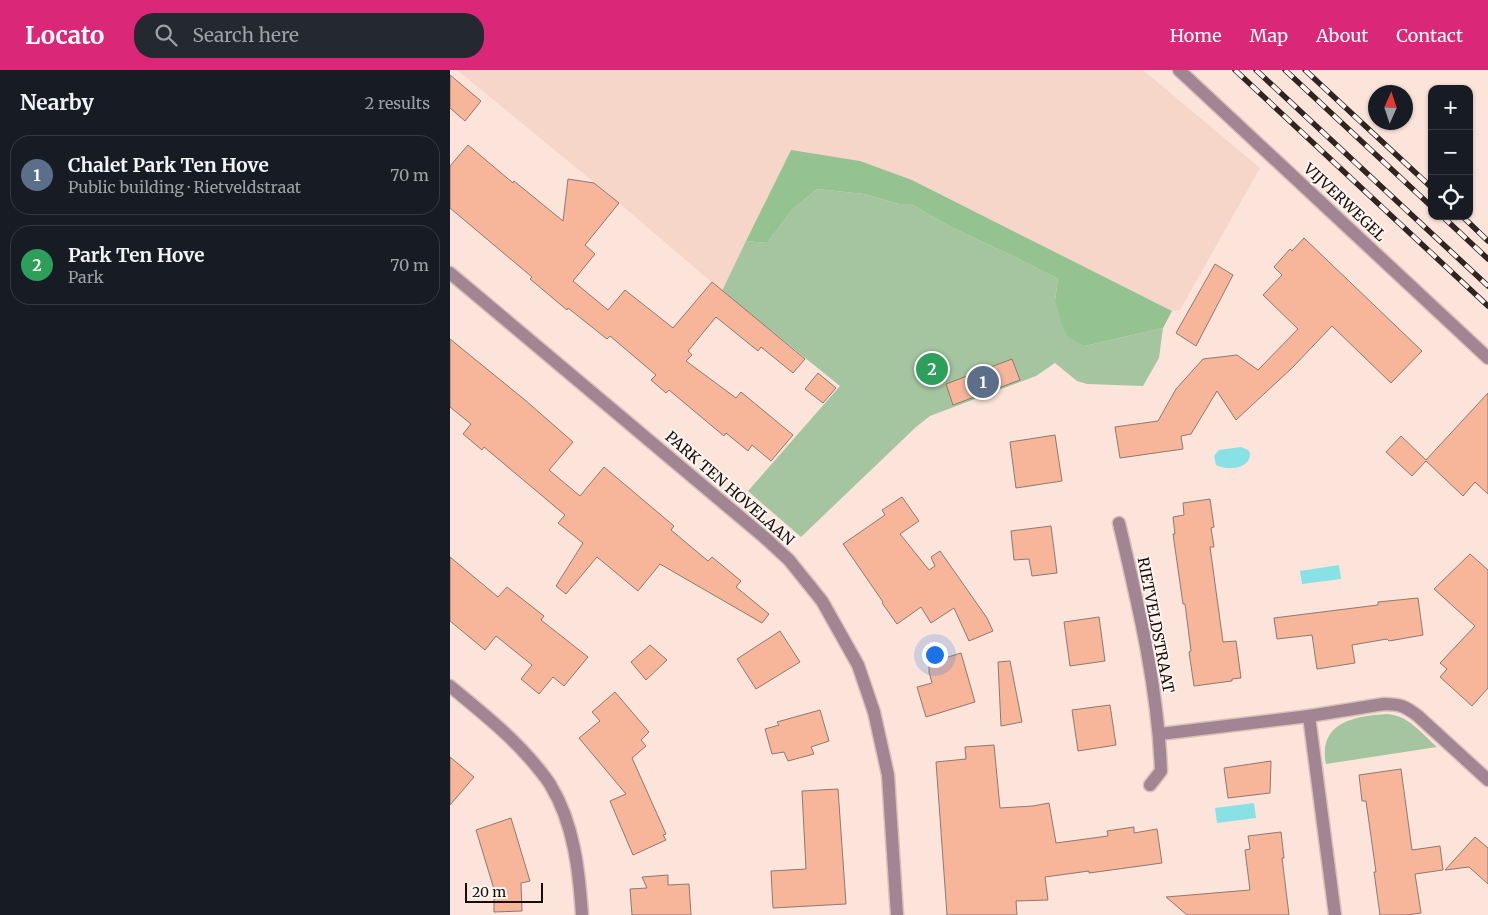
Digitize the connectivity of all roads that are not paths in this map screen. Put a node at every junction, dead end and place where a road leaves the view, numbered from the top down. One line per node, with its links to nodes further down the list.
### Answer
1 (1179, 70): 3 (street, VIJVERWEGEL)
2 (450, 273): 11 (street, PARK TEN HOVELAAN)
3 (1488, 358)
4 (1119, 523): 7 (street, RIETVELDSTRAAT)
5 (450, 686): 10 (street)
6 (1309, 716): 7 (street); 8 (street); 12 (street)
7 (1160, 734): 9 (street, RIETVELDSTRAAT)
8 (1488, 780)
9 (1150, 785)
10 (582, 915)
11 (897, 915)
12 (1335, 915)

